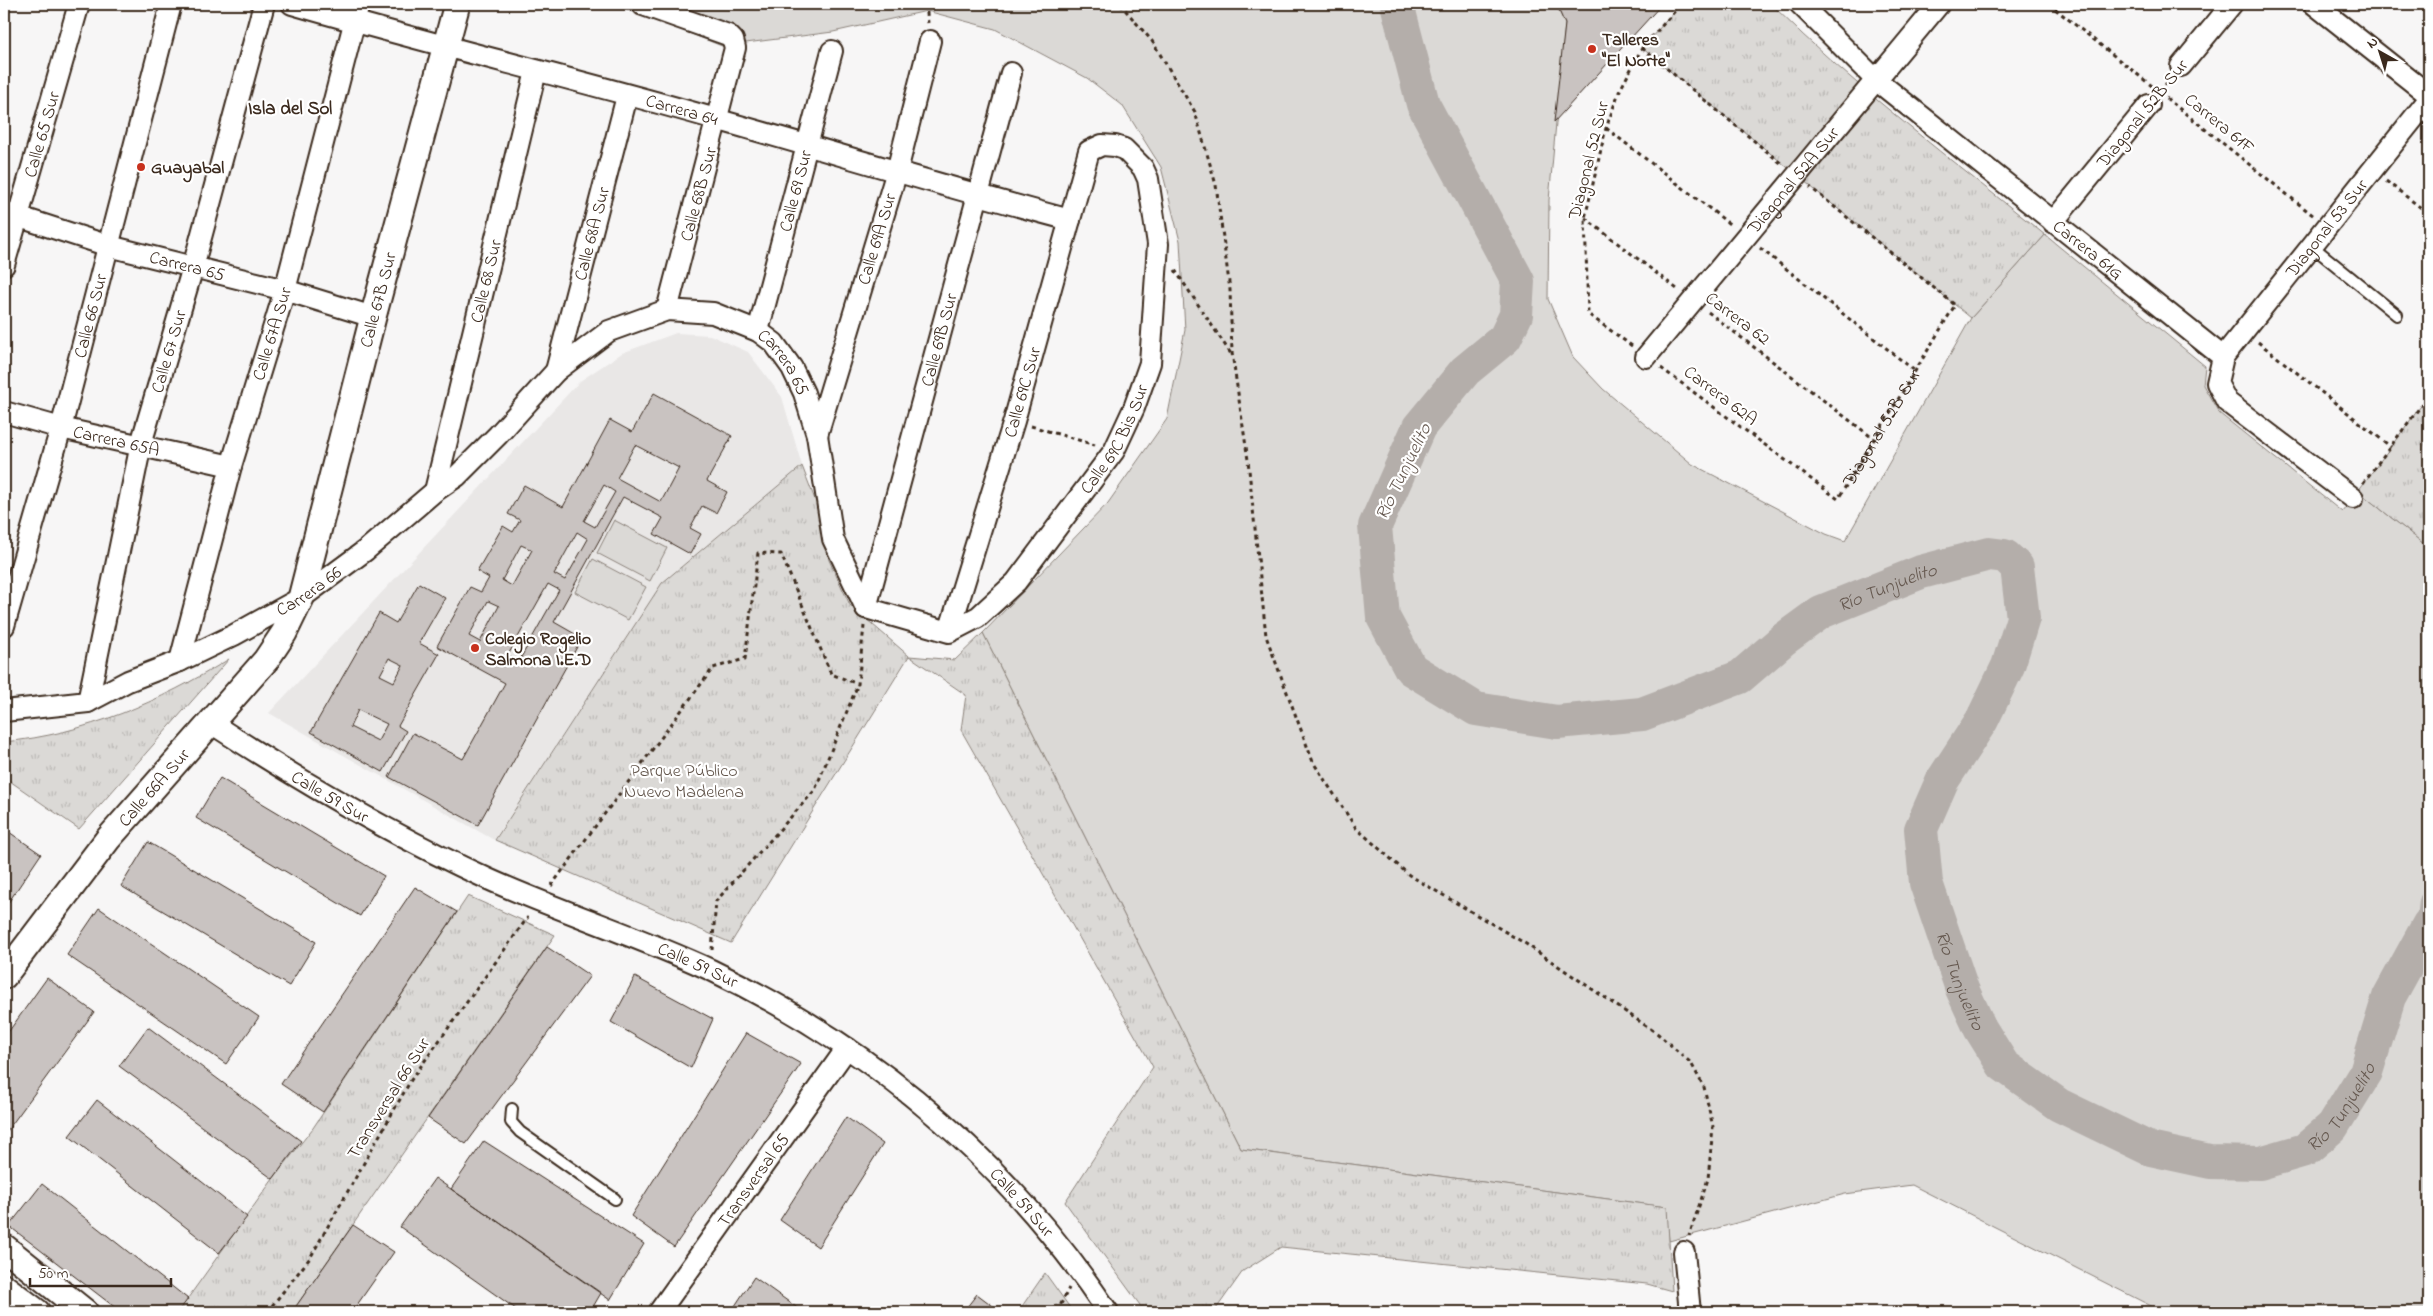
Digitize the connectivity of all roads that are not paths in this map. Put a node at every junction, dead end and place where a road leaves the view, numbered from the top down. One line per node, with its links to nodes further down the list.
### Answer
1 (79, 4): 28 (street, Calle 65 Sur)
2 (171, 4): 31 (street, Calle 66 Sur)
3 (264, 4): 34 (street, Calle 67 Sur)
4 (292, 4): 11 (street, Carrera 64)
5 (457, 4): 13 (street, Calle 67B Sur)
6 (1800, 4): 18 (street, Carrera 61G)
7 (1939, 4): 18 (street, Diagonal 52A Sur)
8 (2232, 4): 15 (street, Diagonal 52B Sur)
9 (2314, 4): 19 (street)
10 (642, 5): 23 (street, Calle 68B Sur)
11 (357, 13): 13 (street, Carrera 64); 35 (street, Calle 67A Sur)
12 (930, 41): 26 (street, Calle 69A Sur)
13 (446, 47): 16 (street, Carrera 64); 38 (street, Calle 67B Sur)
14 (832, 51): 24 (street, Calle 69 Sur)
15 (2181, 66)
16 (536, 71): 20 (street, Carrera 64); 48 (street, Calle 68 Sur)
17 (1011, 74): 27 (street, Calle 69B Sur)
18 (1876, 80): 30 (street, Carrera 61G); 40 (street, Diagonal 52A Sur)
19 (2429, 95)
20 (627, 96): 23 (street, Carrera 64); 42 (street, Calle 68A Sur)
21 (2154, 99): 30 (street, Diagonal 52B Sur)
22 (2429, 99): 32 (street, Diagonal 53 Sur)
23 (718, 119): 24 (street, Carrera 64); 36 (street, Calle 68B Sur)
24 (807, 146): 26 (street, Carrera 64); 39 (street, Calle 69 Sur)
25 (1089, 151): 29 (street, Calle 69C Sur); 53 (street, Calle 69C Bis Sur)
26 (897, 171): 27 (street, Carrera 64); 45 (street, Calle 69A Sur)
27 (980, 196): 29 (street, Carrera 64); 51 (street, Calle 69B Sur)
28 (10, 214): 31 (street, Carrera 65); 33 (street, Calle 65 Sur)
29 (1070, 220): 53 (street, Calle 69C Sur)
30 (2054, 222): 41 (street, Carrera 61G)
31 (109, 246): 34 (street, Carrera 65); 44 (street, Calle 66 Sur)
32 (2312, 246): 37 (lane); 41 (street, Diagonal 53 Sur)
33 (4, 265)
34 (193, 267): 35 (street, Carrera 65); 46 (street, Calle 67 Sur)
35 (285, 290): 38 (street, Carrera 65); 47 (street, Calle 67A Sur)
36 (667, 310): 39 (street, Carrera 65); 42 (street, Carrera 65)
37 (2397, 315)
38 (373, 317): 50 (street, Calle 67B Sur)
39 (758, 332): 45 (street, Carrera 65)
40 (1646, 357)
41 (2223, 357): 49 (street)
42 (556, 371): 48 (street, Carrera 66)
43 (4, 412): 44 (street, Carrera 65A)
44 (61, 428): 46 (street, Carrera 65A); 52 (street, Calle 66 Sur)
45 (817, 435): 51 (street, Carrera 65)
46 (141, 444): 47 (street, Carrera 65A); 55 (street, Calle 67 Sur)
47 (231, 466): 54 (street, Calle 67A Sur)
48 (435, 491): 50 (street, Carrera 66)
49 (2353, 498)
50 (301, 598): 54 (street, Carrera 66); 57 (street, Calle 66A Sur)
51 (866, 608): 53 (street)
52 (4, 626)
53 (949, 632)
54 (180, 661): 55 (street, Carrera 66)
55 (88, 702): 56 (street, Carrera 66)
56 (4, 711)
57 (211, 723): 58 (street, Calle 66A Sur); 59 (street, Calle 59 Sur)
58 (4, 976)
59 (847, 1048): 67 (street, Transversal 65); 68 (street, Calle 59 Sur)
60 (512, 1109): 61 (lane)
61 (615, 1199)
62 (4, 1247): 66 (street)
63 (1684, 1252): 69 (street)
64 (4, 1287): 65 (street)
65 (37, 1312)
66 (85, 1312)
67 (659, 1312)
68 (1108, 1312)
69 (1690, 1312)

